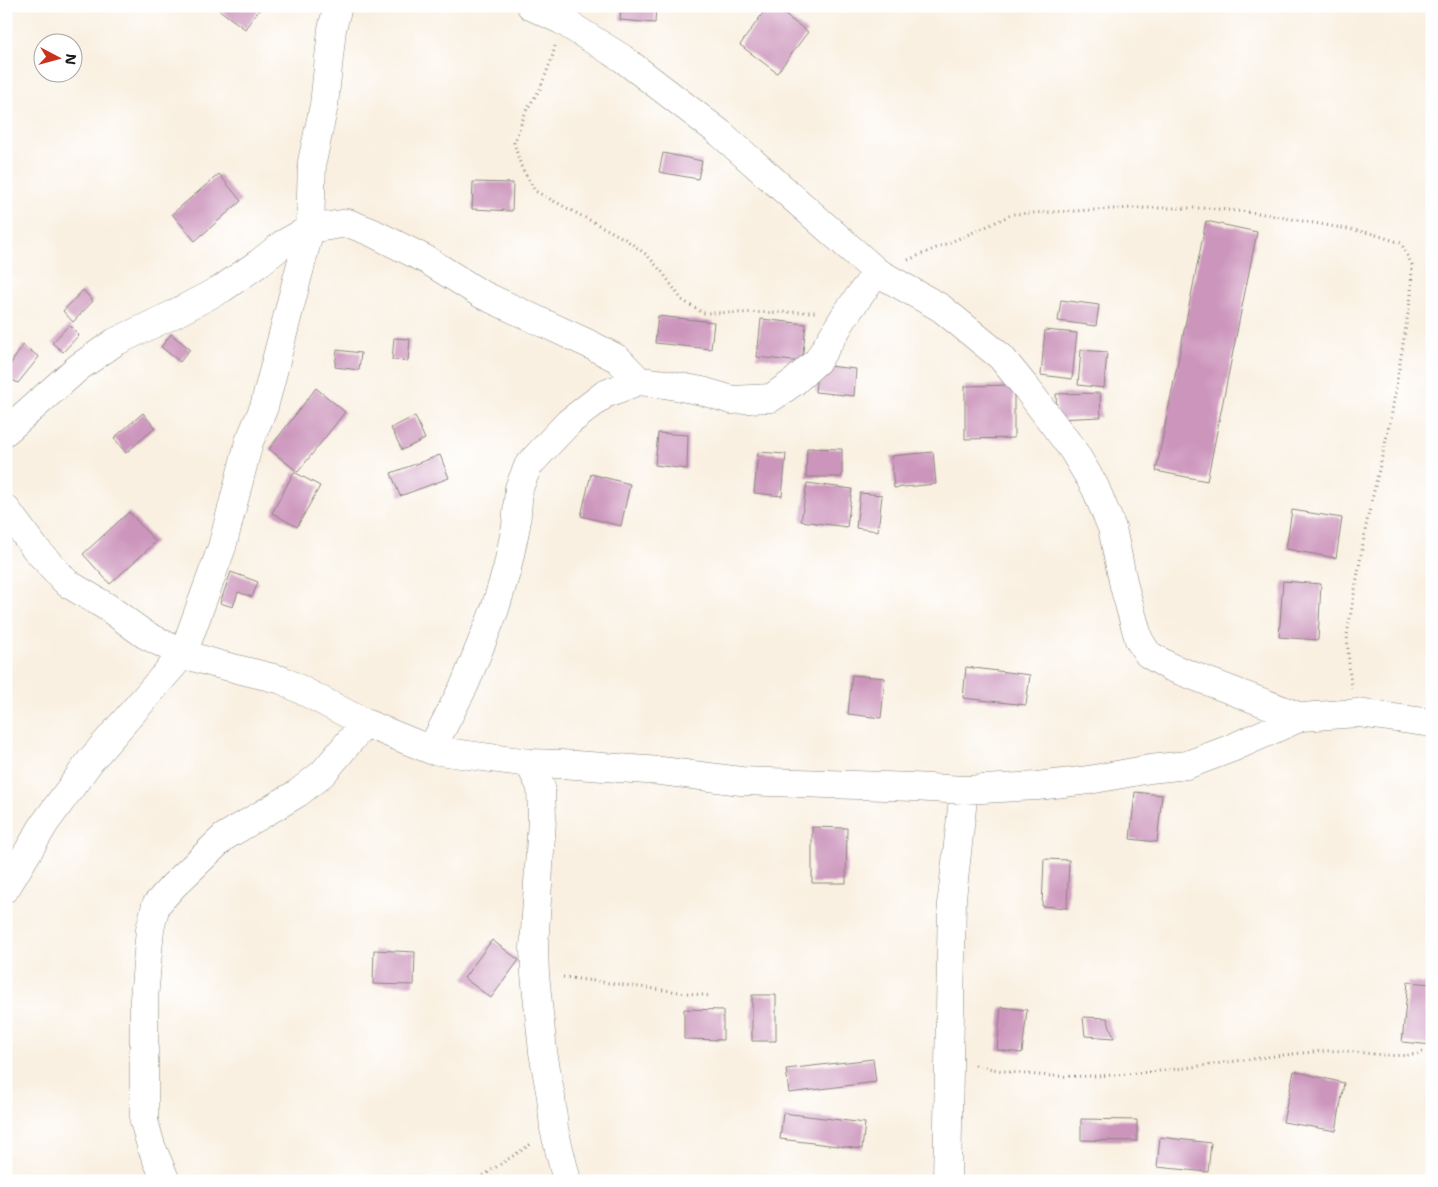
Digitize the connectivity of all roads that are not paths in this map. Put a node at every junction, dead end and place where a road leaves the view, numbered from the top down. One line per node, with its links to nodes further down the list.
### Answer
1 (338, 6): 3 (street)
2 (531, 6): 4 (street)
3 (310, 229): 5 (street); 6 (street); 8 (street)
4 (877, 272): 5 (street); 9 (street)
5 (638, 381): 12 (street)
6 (6, 432)
7 (6, 509): 8 (street)
8 (183, 654): 10 (street); 15 (street)
9 (1301, 718): 11 (street); 14 (street)
10 (365, 723): 12 (street); 16 (street)
11 (1432, 723)
12 (431, 750): 13 (street)
13 (529, 763): 14 (street); 17 (street)
14 (964, 790): 18 (street)
15 (6, 888)
16 (166, 1181)
17 (567, 1181)
18 (947, 1181)

